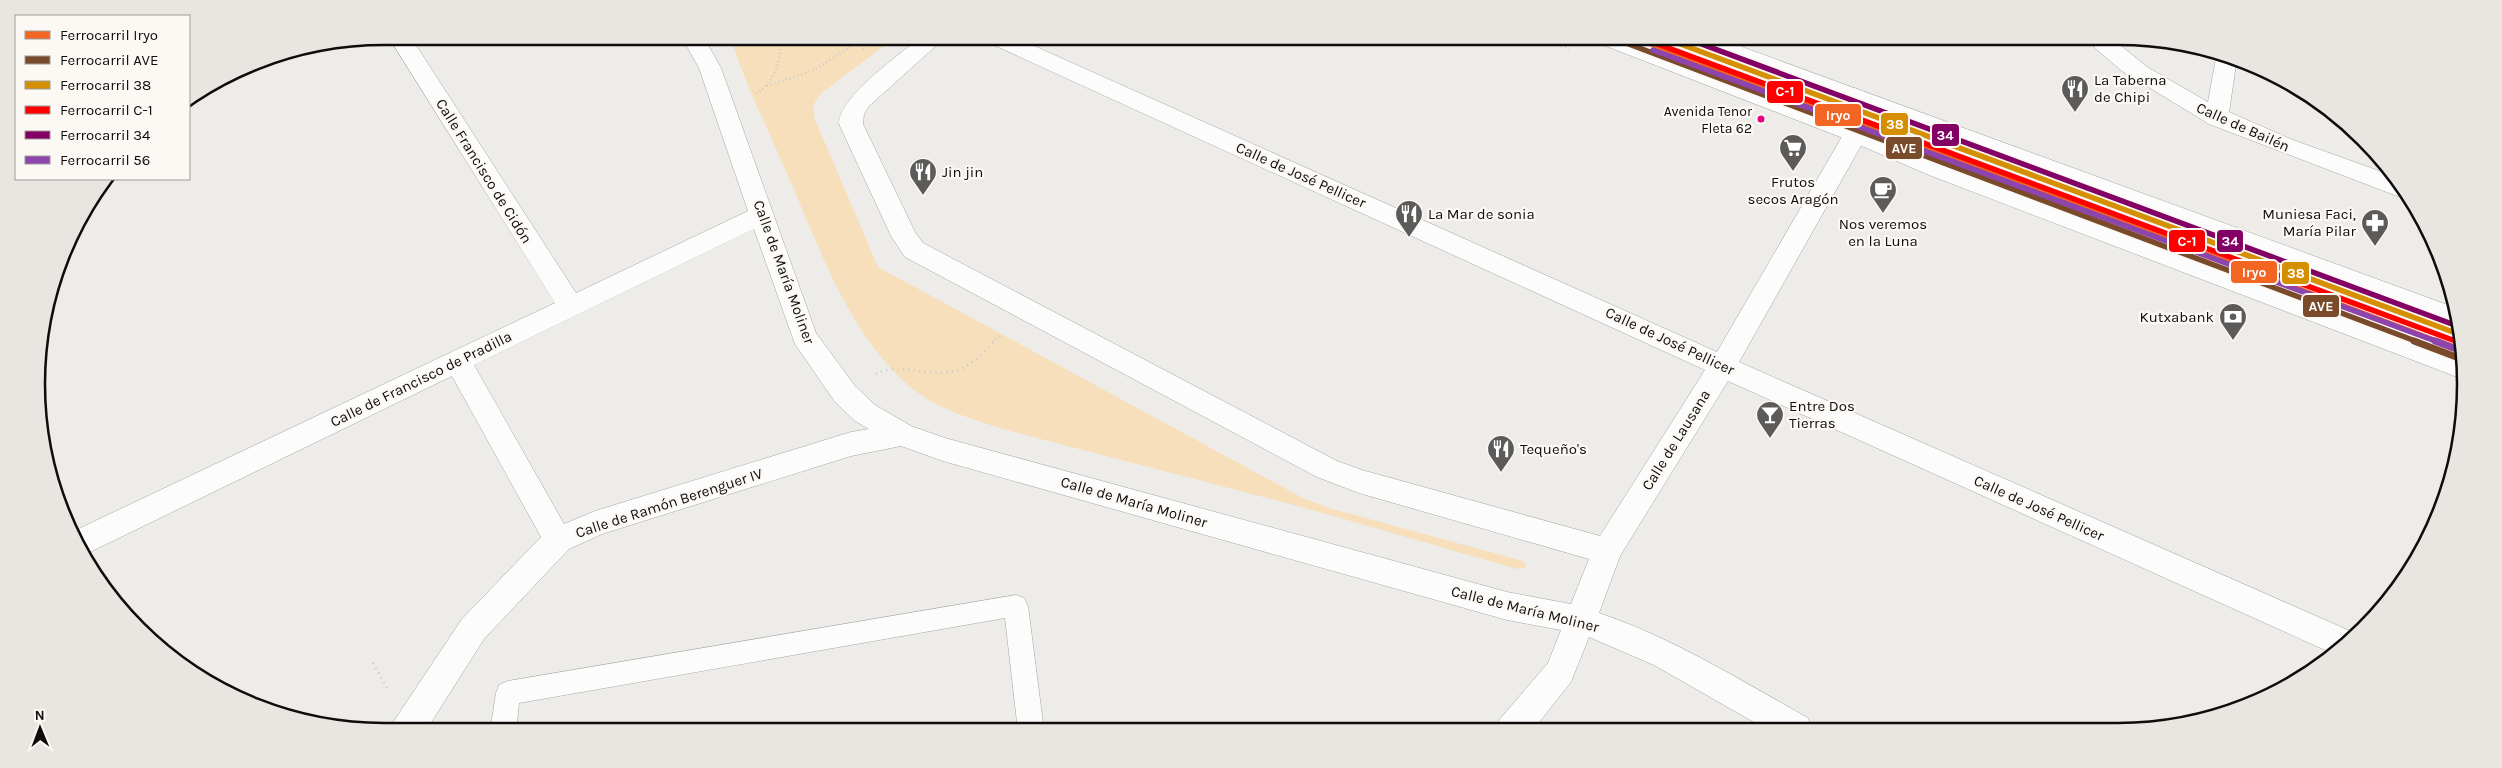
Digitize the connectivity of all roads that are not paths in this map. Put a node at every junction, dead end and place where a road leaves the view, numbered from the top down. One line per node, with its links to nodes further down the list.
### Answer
1 (405, 45): 14 (street, Calle Francisco de Cidón)
2 (697, 45): 13 (street, Calle de María Moliner)
3 (925, 45): 22 (street)
4 (1012, 45): 17 (street, Calle de José Pellicer)
5 (1624, 45): 11 (street)
6 (1715, 45): 9 (street)
7 (2105, 45): 10 (street, Calle de Bailén)
8 (2225, 62): 10 (street)
9 (1854, 96): 11 (street, Calle de Lausana); 15 (street)
10 (2217, 118): 12 (street, Calle de Bailén)
11 (1856, 134): 17 (street, Calle de Lausana); 18 (street)
12 (2392, 185)
13 (762, 215): 14 (street, Calle de Francisco de Pradilla); 19 (street, Calle de María Moliner)
14 (570, 306): 16 (street, Calle de Francisco de Pradilla)
15 (2449, 314)
16 (458, 361): 20 (street); 21 (street, Calle de Francisco de Pradilla)
17 (1723, 365): 22 (street, Calle de Lausana); 24 (street, Calle de José Pellicer)
18 (2456, 367)
19 (901, 434): 20 (street, Calle de Ramón Berenguer IV); 23 (street, Calle de María Moliner)
20 (558, 540): 25 (street, Calle de Ramón Berenguer IV)
21 (83, 541)
22 (1607, 551): 23 (street, Calle de Lausana)
23 (1579, 620): 28 (street, Calle de Lausana); 29 (street, Calle de María Moliner)
24 (2339, 641)
25 (412, 723)
26 (504, 723): 27 (lane)
27 (1030, 723)
28 (1518, 723)
29 (1785, 723)

